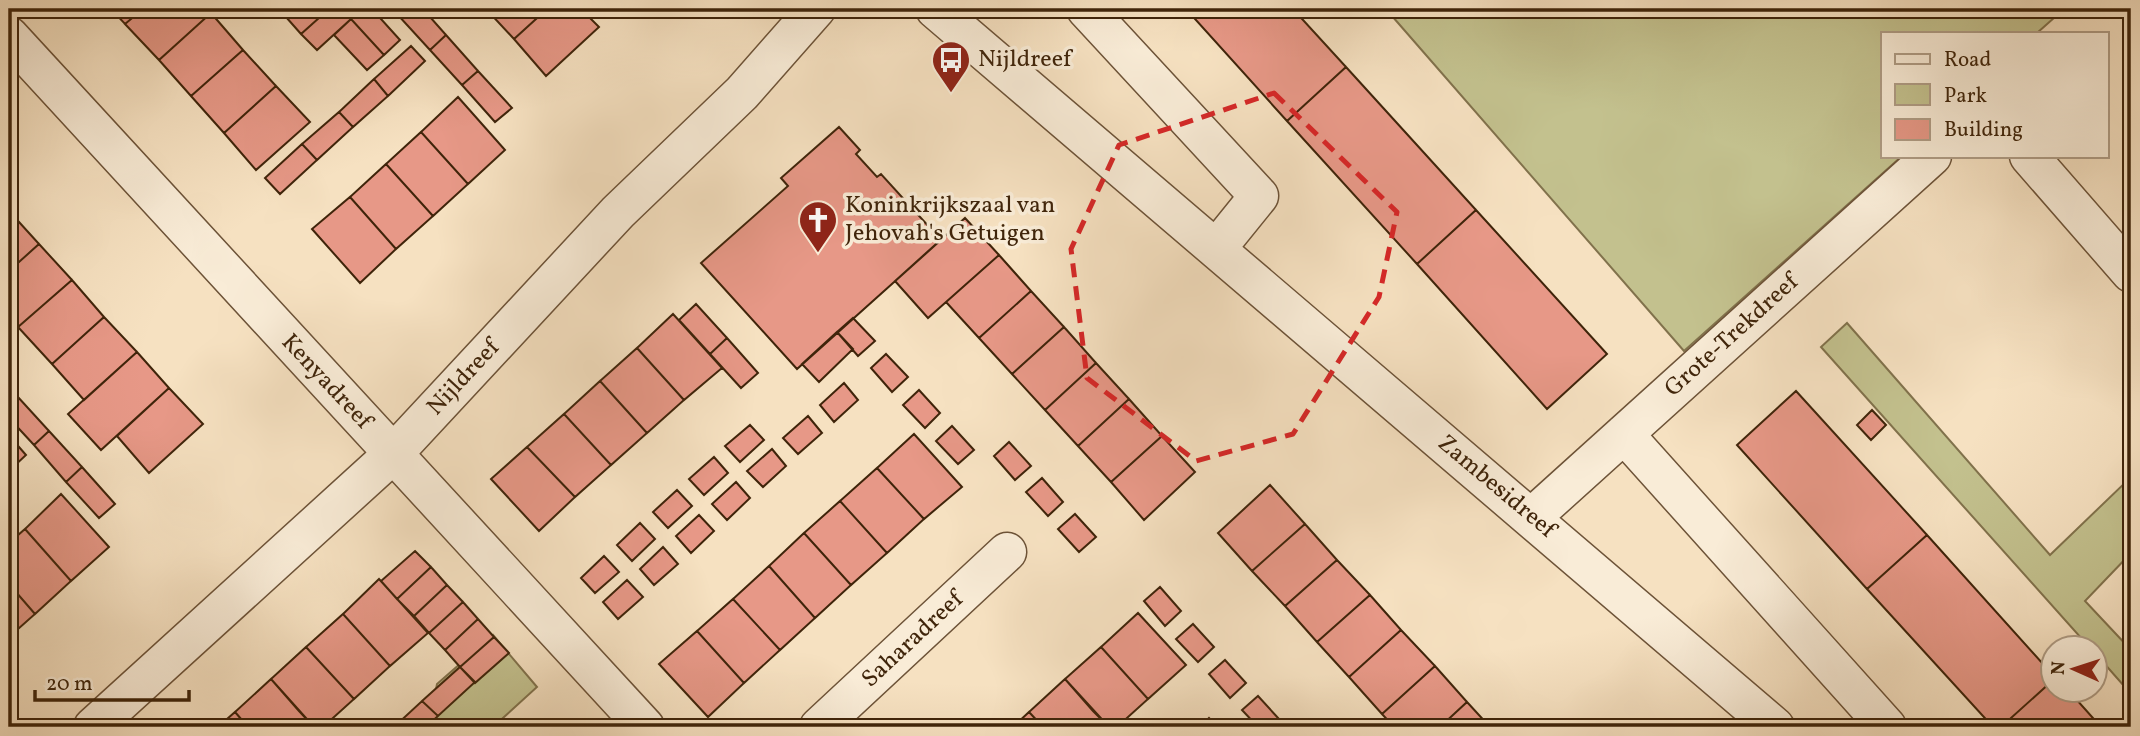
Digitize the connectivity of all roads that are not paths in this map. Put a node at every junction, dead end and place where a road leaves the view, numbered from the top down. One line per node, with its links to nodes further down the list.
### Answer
1 (816, 9): 10 (street, Nijldreef)
2 (935, 9): 7 (street, Zambesidreef)
3 (1086, 9): 7 (street)
4 (9, 36): 10 (street, Kenyadreef)
5 (1930, 158): 9 (street, Grote-Trekdreef)
6 (2031, 158): 8 (street)
7 (1217, 248): 11 (street, Zambesidreef)
8 (2131, 273)
9 (1624, 434): 11 (street, Grote-Trekdreef); 17 (street)
10 (393, 454): 13 (street, Nijldreef); 14 (street, Kenyadreef)
11 (1532, 517): 16 (street, Zambesidreef)
12 (1007, 552): 15 (street, Saharadreef)
13 (93, 727)
14 (645, 727)
15 (819, 727)
16 (1775, 727)
17 (1888, 727)

